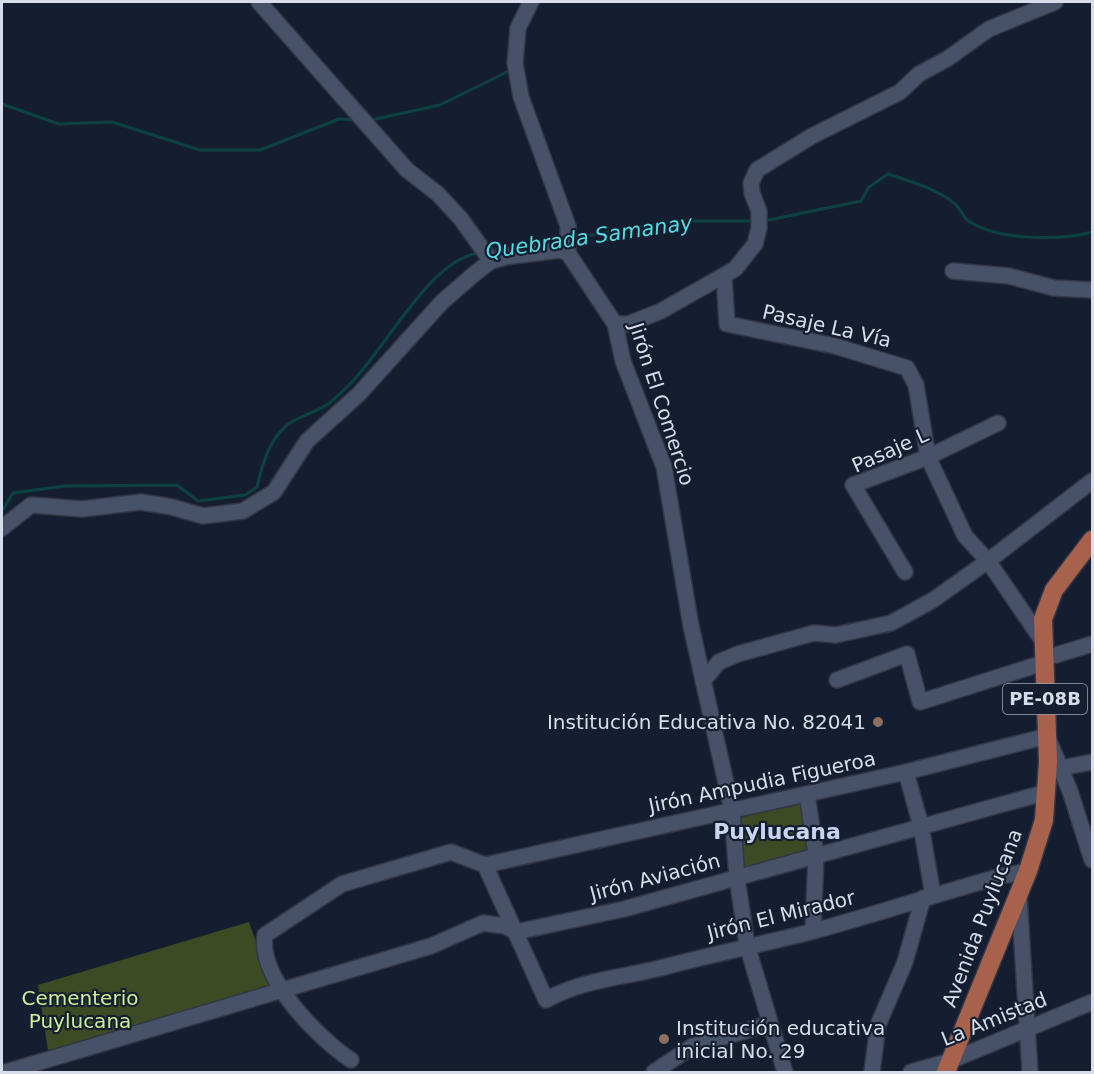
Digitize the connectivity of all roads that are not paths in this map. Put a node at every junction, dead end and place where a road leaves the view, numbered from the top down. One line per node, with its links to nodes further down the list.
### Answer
1 (259, 2): 5 (street)
2 (531, 2): 4 (street, Jirón El Comercio)
3 (1055, 2): 7 (street)
4 (568, 243): 5 (street); 9 (street, Jirón El Comercio)
5 (488, 255): 13 (street)
6 (953, 271): 8 (street)
7 (724, 276): 9 (street); 11 (street, Pasaje La Vía)
8 (1092, 290)
9 (615, 324): 21 (street, Jirón El Comercio)
10 (998, 423): 11 (street, Pasaje L)
11 (928, 457): 15 (street, Pasaje La Vía); 16 (street, Pasaje L)
12 (1092, 481): 15 (street)
13 (2, 528)
14 (1092, 540): 17 (main road, Avenida Puylucana / PE-08B)
15 (988, 561): 17 (street, Pasaje La Vía); 21 (street)
16 (905, 572)
17 (1042, 640): 19 (main road, Avenida Puylucana / PE-08B)
18 (1092, 644): 19 (street)
19 (1043, 661): 20 (street); 22 (main road, Avenida Puylucana / PE-08B)
20 (837, 680)
21 (703, 681): 28 (street, Jirón El Comercio)
22 (1047, 736): 24 (street); 25 (street, Jirón Ampudia Figueroa); 26 (main road, Avenida Puylucana / PE-08B)
23 (1092, 762): 24 (street)
24 (1061, 768): 31 (street)
25 (906, 772): 27 (street, Jirón Ampudia Figueroa); 29 (street)
26 (1047, 792): 29 (street, Jirón Aviación); 33 (main road, Avenida Puylucana / PE-08B)
27 (807, 794): 28 (street, Jirón Ampudia Figueroa); 30 (street)
28 (732, 810): 32 (street, Jirón Ampudia Figueroa); 34 (street, Jirón El Comercio)
29 (921, 826): 30 (street, Jirón Aviación); 36 (street)
30 (816, 855): 34 (street, Jirón Aviación); 37 (street)
31 (1092, 860)
32 (486, 865): 38 (street); 40 (street)
33 (1028, 871): 35 (main road, Avenida Puylucana / PE-08B); 36 (street, Jirón El Mirador)
34 (737, 878): 38 (street, Jirón Aviación); 39 (street)
35 (1019, 892): 43 (street); 45 (main road, Avenida Puylucana / PE-08B)
36 (928, 896): 37 (street, Jirón El Mirador); 49 (street)
37 (813, 931): 39 (street, Jirón El Mirador)
38 (516, 932): 39 (street, Jirón El Mirador); 40 (street)
39 (747, 945): 42 (street)
40 (283, 990): 44 (street); 46 (street)
41 (1092, 1002): 43 (street, La Amistad)
42 (769, 1024): 47 (street); 48 (street)
43 (1028, 1028): 45 (street, La Amistad); 51 (street)
44 (351, 1060)
45 (948, 1067): 50 (street, La Amistad)
46 (6, 1072)
47 (654, 1072)
48 (785, 1072)
49 (872, 1072)
50 (910, 1072)
51 (1030, 1072)

